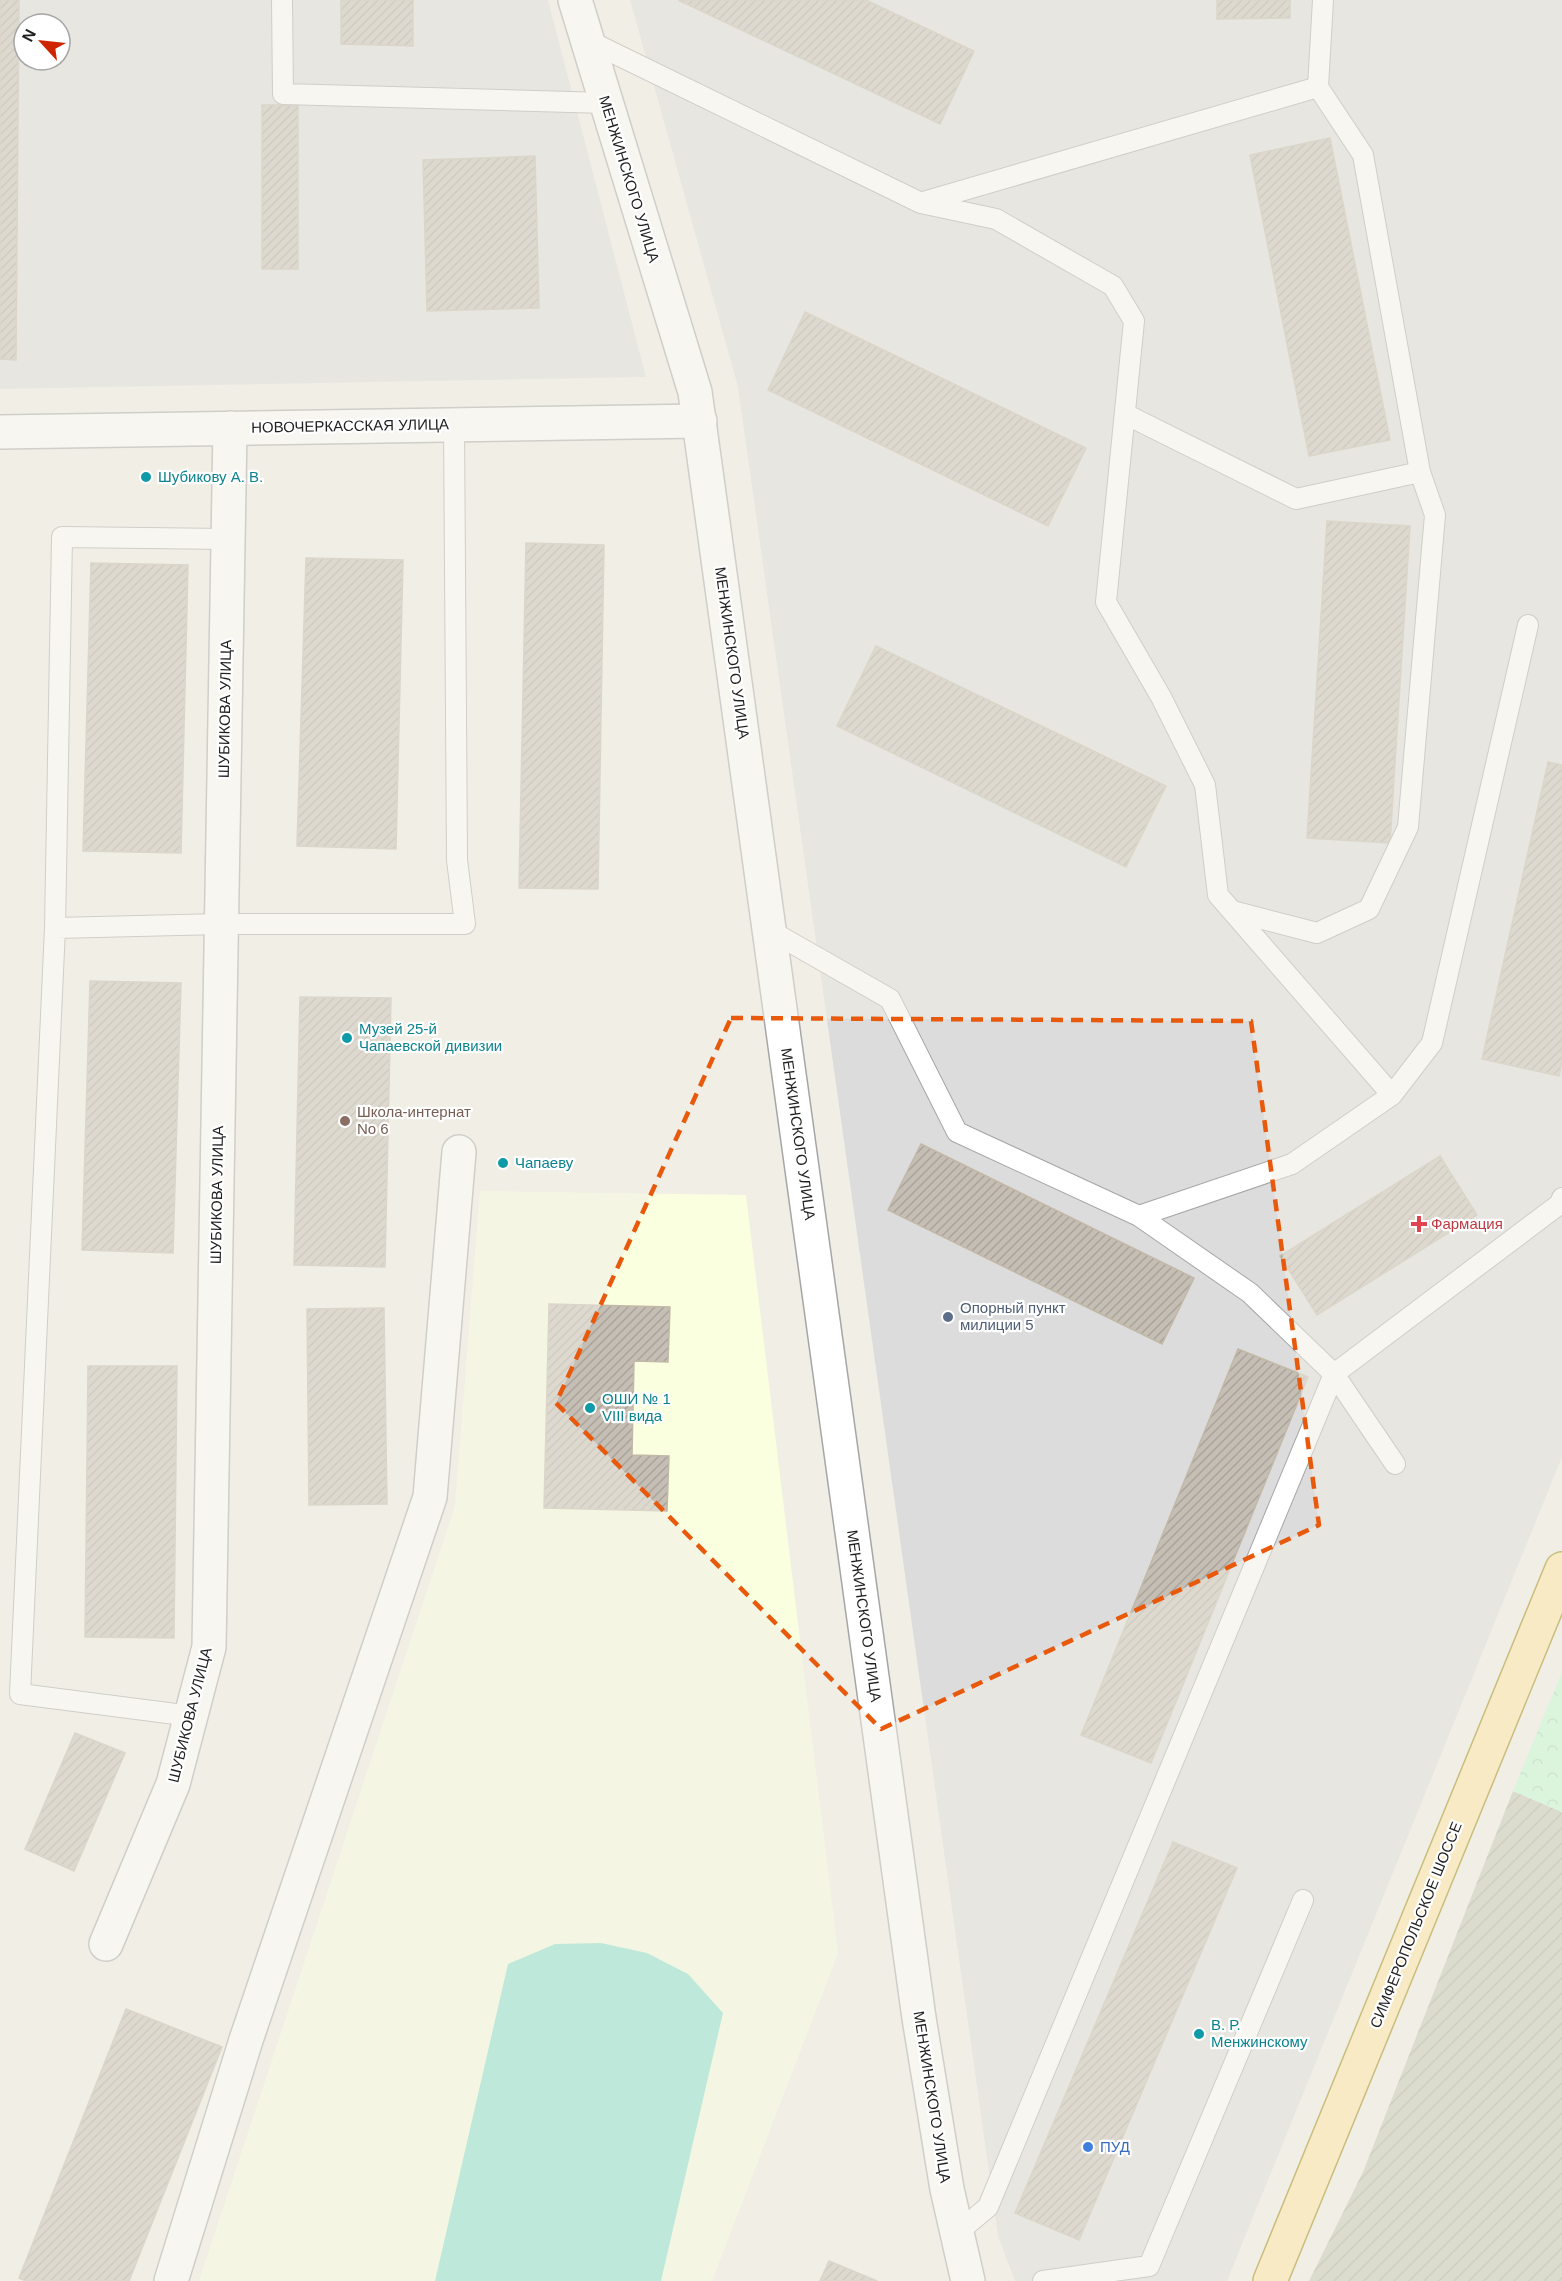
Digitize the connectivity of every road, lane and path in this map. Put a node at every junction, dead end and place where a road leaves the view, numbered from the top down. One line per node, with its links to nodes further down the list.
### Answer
1 (282, 0): 6 (lane)
2 (575, 0): 4 (street, МЕНЖИНСКОГО УЛИЦА)
3 (1323, 0): 5 (lane)
4 (587, 40): 6 (street, МЕНЖИНСКОГО УЛИЦА); 7 (lane)
5 (1318, 87): 7 (lane); 13 (lane)
6 (606, 103): 9 (street, МЕНЖИНСКОГО УЛИЦА)
7 (921, 203): 8 (lane)
8 (1125, 414): 13 (lane); 16 (lane)
9 (700, 421): 10 (street, НОВОЧЕРКАССКАЯ УЛИЦА); 19 (street, МЕНЖИНСКОГО УЛИЦА)
10 (454, 425): 11 (street, НОВОЧЕРКАССКАЯ УЛИЦА); 17 (lane)
11 (230, 429): 12 (street, НОВОЧЕРКАССКАЯ УЛИЦА); 14 (street, ШУБИКОВА УЛИЦА)
12 (0, 432)
13 (1420, 472): 16 (lane)
14 (227, 539): 17 (street, ШУБИКОВА УЛИЦА); 18 (lane)
15 (1528, 625): 20 (lane)
16 (1232, 911): 20 (lane)
17 (221, 924): 18 (lane); 27 (street, ШУБИКОВА УЛИЦА)
18 (55, 928): 27 (lane)
19 (770, 930): 23 (lane); 30 (street, МЕНЖИНСКОГО УЛИЦА)
20 (1392, 1095): 23 (lane)
21 (459, 1152): 31 (street)
22 (1562, 1198): 24 (lane)
23 (1139, 1216): 24 (lane)
24 (1334, 1374): 25 (lane); 30 (lane)
25 (1395, 1464)
26 (1562, 1569): 34 (main road, СИМФЕРОПОЛЬСКОЕ ШОССЕ)
27 (191, 1716): 29 (street, ШУБИКОВА УЛИЦА)
28 (1303, 1900): 33 (lane)
29 (106, 1944)
30 (958, 2232): 32 (street, МЕНЖИНСКОГО УЛИЦА)
31 (171, 2281)
32 (968, 2281)
33 (1042, 2281)
34 (1270, 2281)

